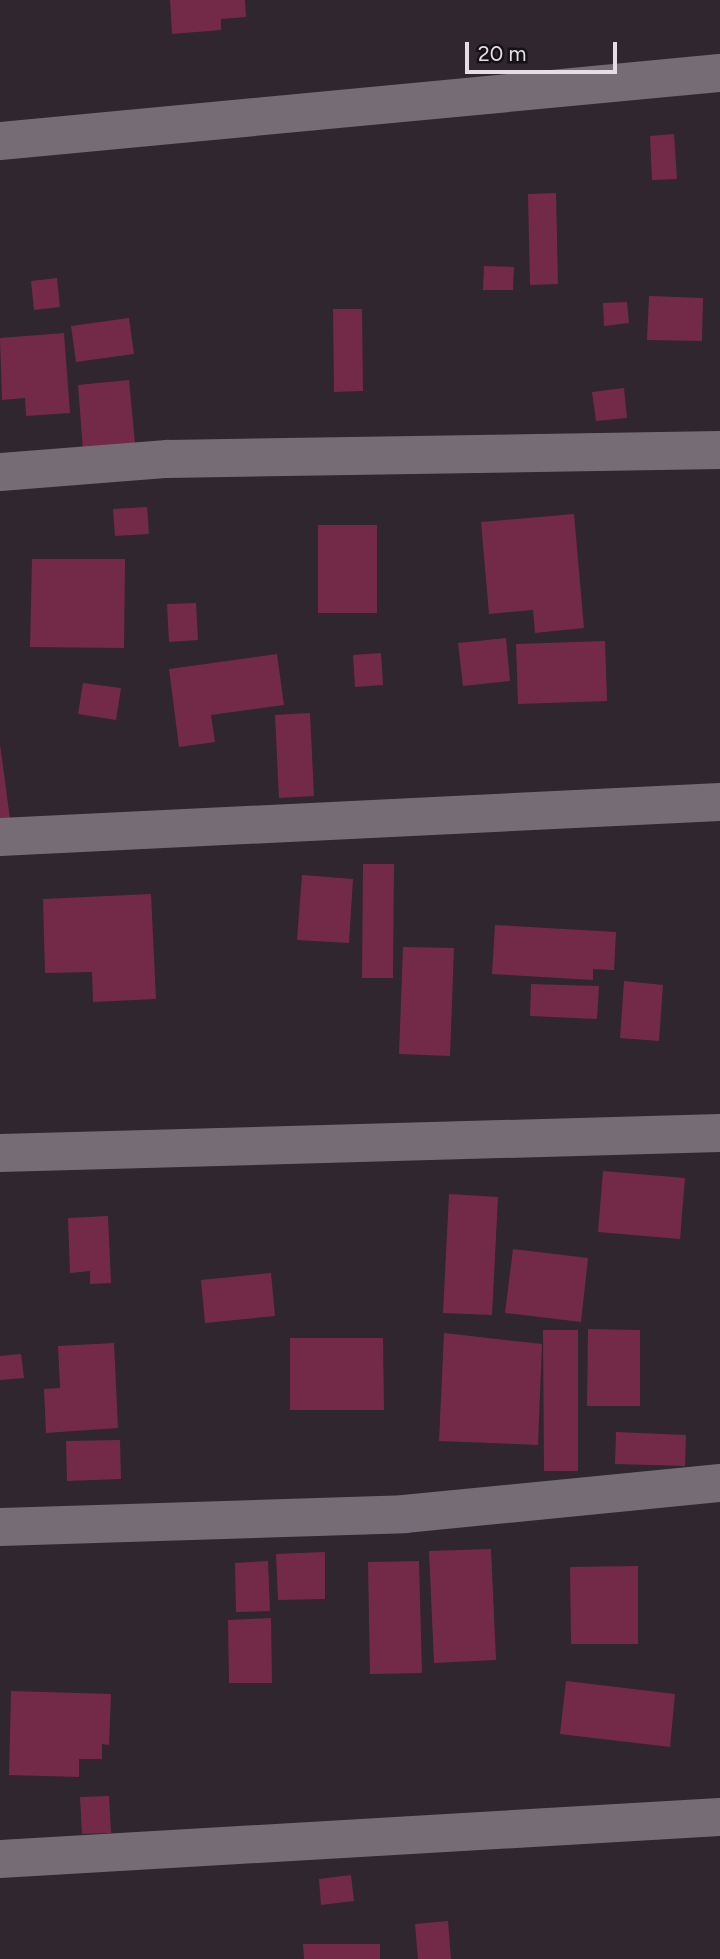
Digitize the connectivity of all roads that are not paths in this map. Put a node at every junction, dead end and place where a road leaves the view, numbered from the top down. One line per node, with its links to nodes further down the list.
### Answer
1 (720, 73): 2 (street)
2 (0, 141)
3 (720, 450): 4 (street)
4 (0, 472)
5 (720, 802): 6 (street)
6 (0, 837)
7 (720, 1133): 8 (street)
8 (0, 1153)
9 (720, 1483): 10 (street)
10 (0, 1527)
11 (720, 1817): 12 (street)
12 (0, 1859)

